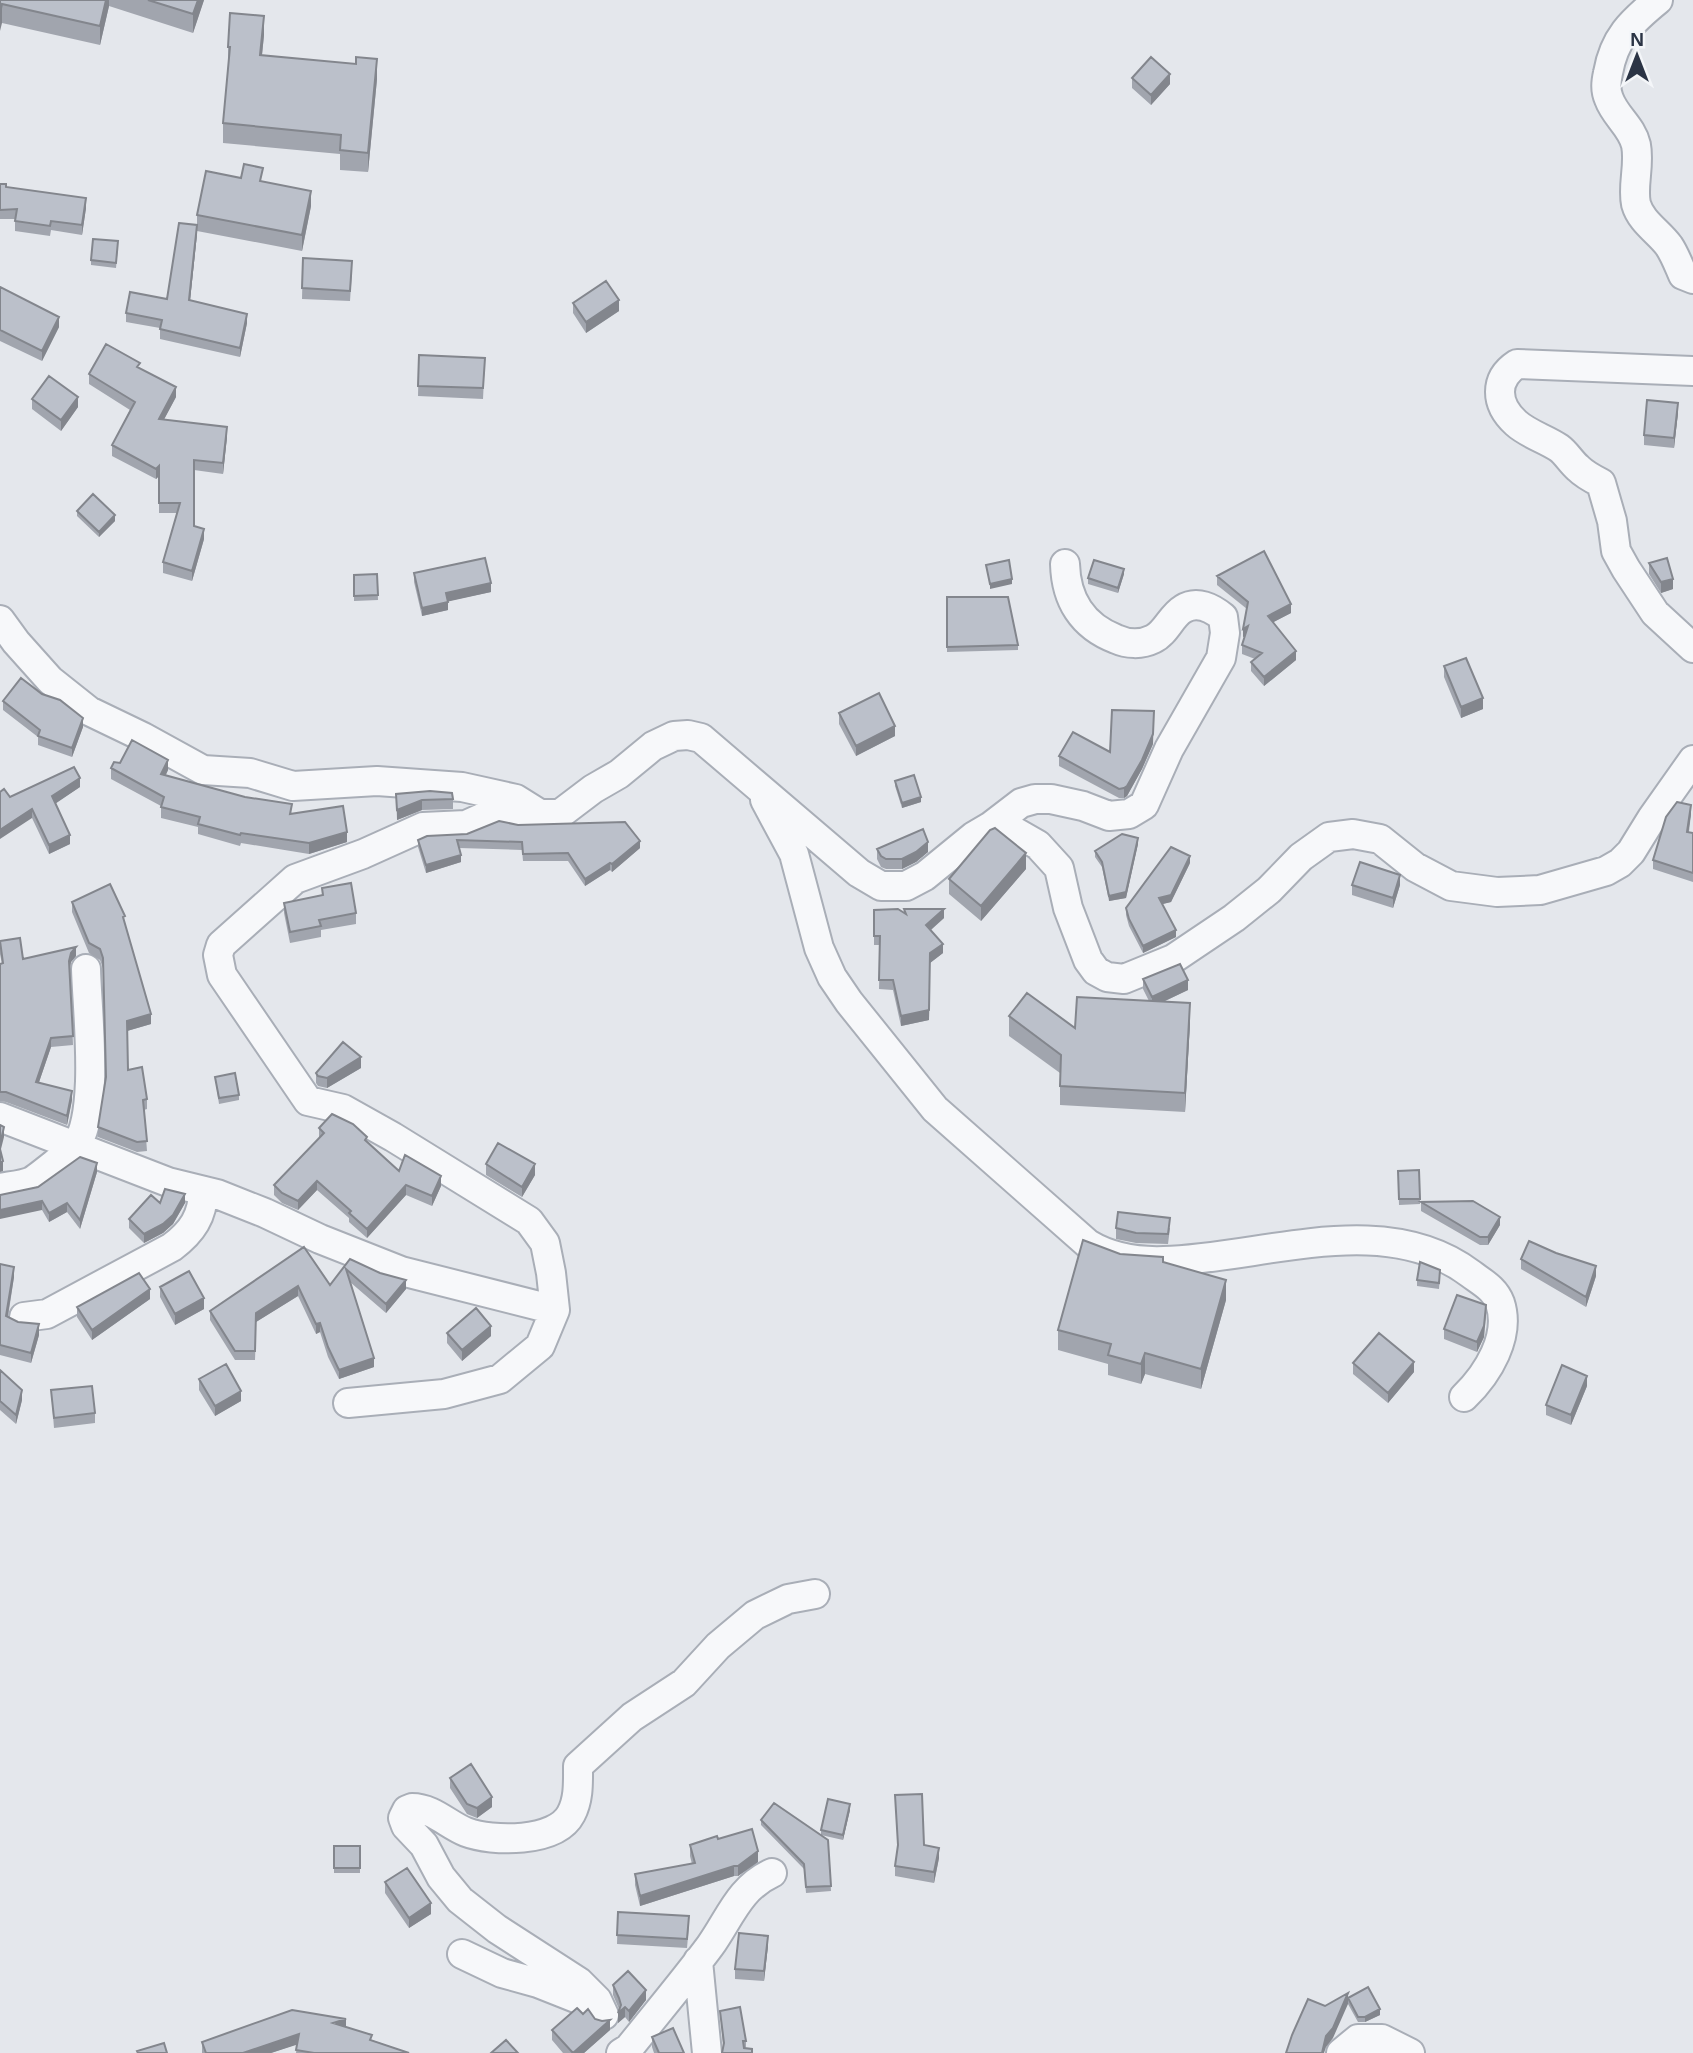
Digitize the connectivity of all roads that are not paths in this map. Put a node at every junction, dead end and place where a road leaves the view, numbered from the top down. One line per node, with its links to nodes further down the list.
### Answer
1 (1658, 0): 2 (street)
2 (1693, 279)
3 (1693, 371): 6 (street)
4 (1065, 564): 10 (street)
5 (0, 620): 9 (street)
6 (1693, 648)
7 (1693, 760): 10 (street)
8 (757, 785): 9 (street); 10 (street); 18 (street)
9 (540, 814): 16 (street)
10 (991, 827)
11 (86, 969): 13 (street)
12 (0, 1117): 13 (street)
13 (75, 1147): 14 (street); 15 (street)
14 (0, 1188)
15 (203, 1191): 16 (street); 17 (street)
16 (555, 1310): 19 (street)
17 (24, 1317)
18 (1464, 1397)
19 (348, 1403)
20 (815, 1594): 24 (street)
21 (772, 1873): 23 (street)
22 (462, 1954): 24 (street)
23 (698, 1961): 25 (street); 26 (street)
24 (604, 2015): 25 (street)
25 (627, 2051)
26 (707, 2053)
27 (1341, 2053): 28 (street)
28 (1410, 2053)

